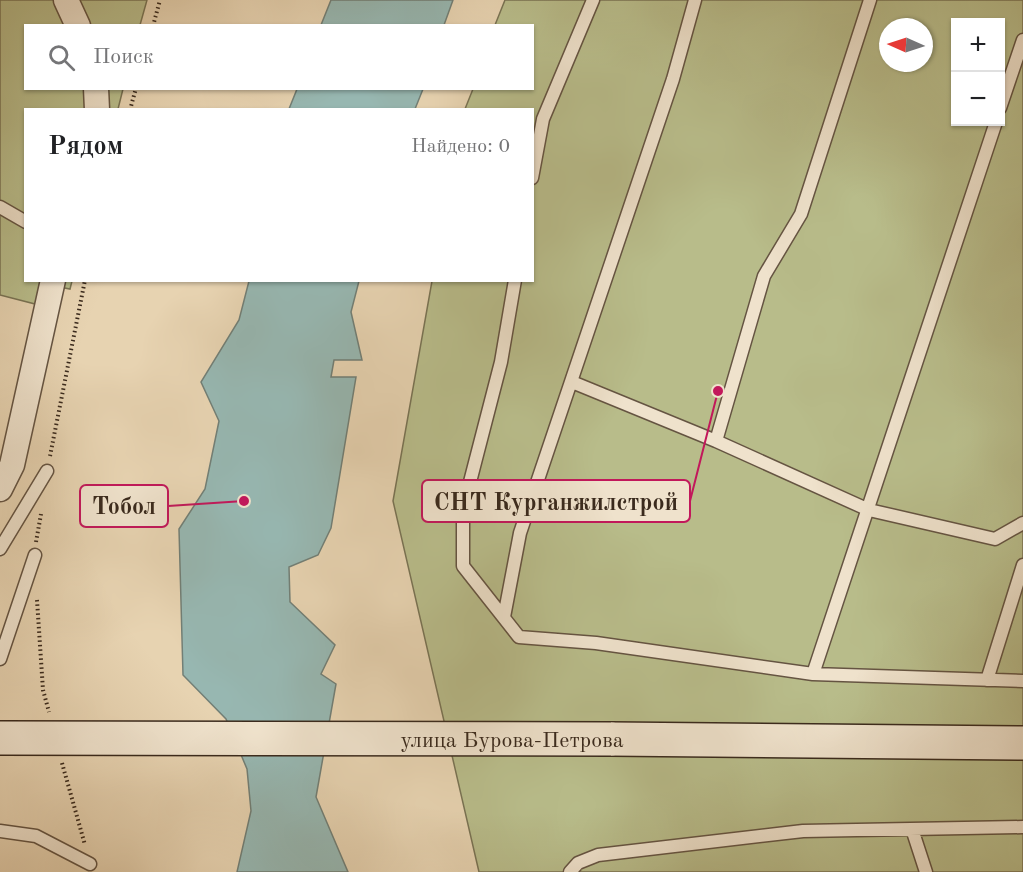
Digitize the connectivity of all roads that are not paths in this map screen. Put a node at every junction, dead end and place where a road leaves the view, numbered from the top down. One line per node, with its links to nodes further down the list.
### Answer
1 (66, 0): 5 (street)
2 (593, 0): 11 (lane)
3 (695, 0): 16 (lane)
4 (870, 0): 17 (lane)
5 (77, 24)
6 (1023, 40): 8 (lane)
7 (96, 90): 9 (street)
8 (1005, 93)
9 (97, 108)
10 (995, 126): 20 (lane)
11 (534, 167)
12 (0, 207): 13 (lane)
13 (24, 221)
14 (53, 282): 19 (street)
15 (515, 282): 25 (lane)
16 (572, 382): 17 (lane); 25 (lane)
17 (716, 441): 20 (lane)
18 (47, 471): 22 (lane)
19 (0, 489)
20 (869, 510): 21 (lane); 27 (lane)
21 (1023, 524)
22 (0, 549)
23 (35, 555): 26 (lane)
24 (1023, 565): 28 (lane)
25 (504, 617): 27 (lane)
26 (0, 659)
27 (813, 674): 28 (lane)
28 (987, 680): 29 (lane)
29 (1023, 681)
30 (0, 738): 31 (main road, улица Бурова-Петрова, bridge)
31 (1023, 743)
32 (1023, 827): 33 (lane)
33 (912, 829): 36 (lane); 37 (lane)
34 (0, 831): 35 (lane)
35 (90, 864)
36 (570, 872)
37 (926, 872)

